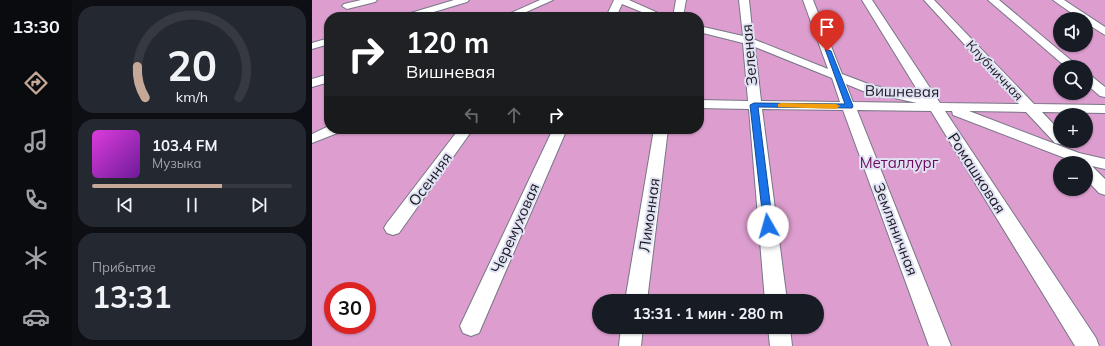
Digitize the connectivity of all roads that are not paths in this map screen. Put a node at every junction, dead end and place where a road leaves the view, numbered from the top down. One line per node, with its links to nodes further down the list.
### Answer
1 (372, 0): 12 (street)
2 (464, 0): 13 (street)
3 (548, 0): 14 (street)
4 (620, 0): 15 (street); 16 (street)
5 (681, 0): 17 (street)
6 (744, 0): 22 (street, Зеленая)
7 (808, 0): 26 (street, Земляничная)
8 (867, 0): 34 (street, Ромашковая)
9 (929, 0): 35 (street, Клубничная)
10 (993, 0): 25 (street)
11 (1058, 0): 18 (street)
12 (347, 6)
13 (424, 12)
14 (519, 12)
15 (614, 12)
16 (650, 12)
17 (679, 12)
18 (1076, 12)
19 (1093, 24): 21 (street)
20 (704, 31): 22 (street)
21 (1105, 32)
22 (748, 41): 26 (street); 32 (street, Зеленая)
23 (324, 42): 24 (street)
24 (312, 46)
25 (1065, 60)
26 (837, 76): 33 (street, Земляничная); 34 (street)
27 (324, 79): 28 (street)
28 (312, 83)
29 (1093, 84): 30 (street)
30 (1105, 94)
31 (704, 104): 32 (street, Вишневая)
32 (754, 105): 33 (street, Вишневая); 52 (street, Зеленая)
33 (849, 106): 34 (street, Вишневая); 58 (street, Земляничная)
34 (940, 107): 35 (street, Вишневая); 44 (street); 59 (street, Ромашковая)
35 (1032, 109): 36 (street, Вишневая); 37 (street, Клубничная)
36 (1105, 109)
37 (1053, 133)
38 (324, 134): 42 (street)
39 (462, 134): 50 (street, Осенняя)
40 (558, 134): 53 (street, Черемуховая)
41 (660, 134): 51 (street, Лимонная)
42 (312, 139)
43 (1067, 148): 45 (street, Клубничная)
44 (1068, 156)
45 (1074, 156)
46 (1093, 162): 47 (street)
47 (1105, 164)
48 (1093, 176): 49 (street)
49 (1105, 189)
50 (393, 228)
51 (637, 294)
52 (775, 294)
53 (471, 326)
54 (631, 334): 56 (street)
55 (780, 334): 57 (street)
56 (630, 346)
57 (781, 346)
58 (940, 346)
59 (1088, 346)

